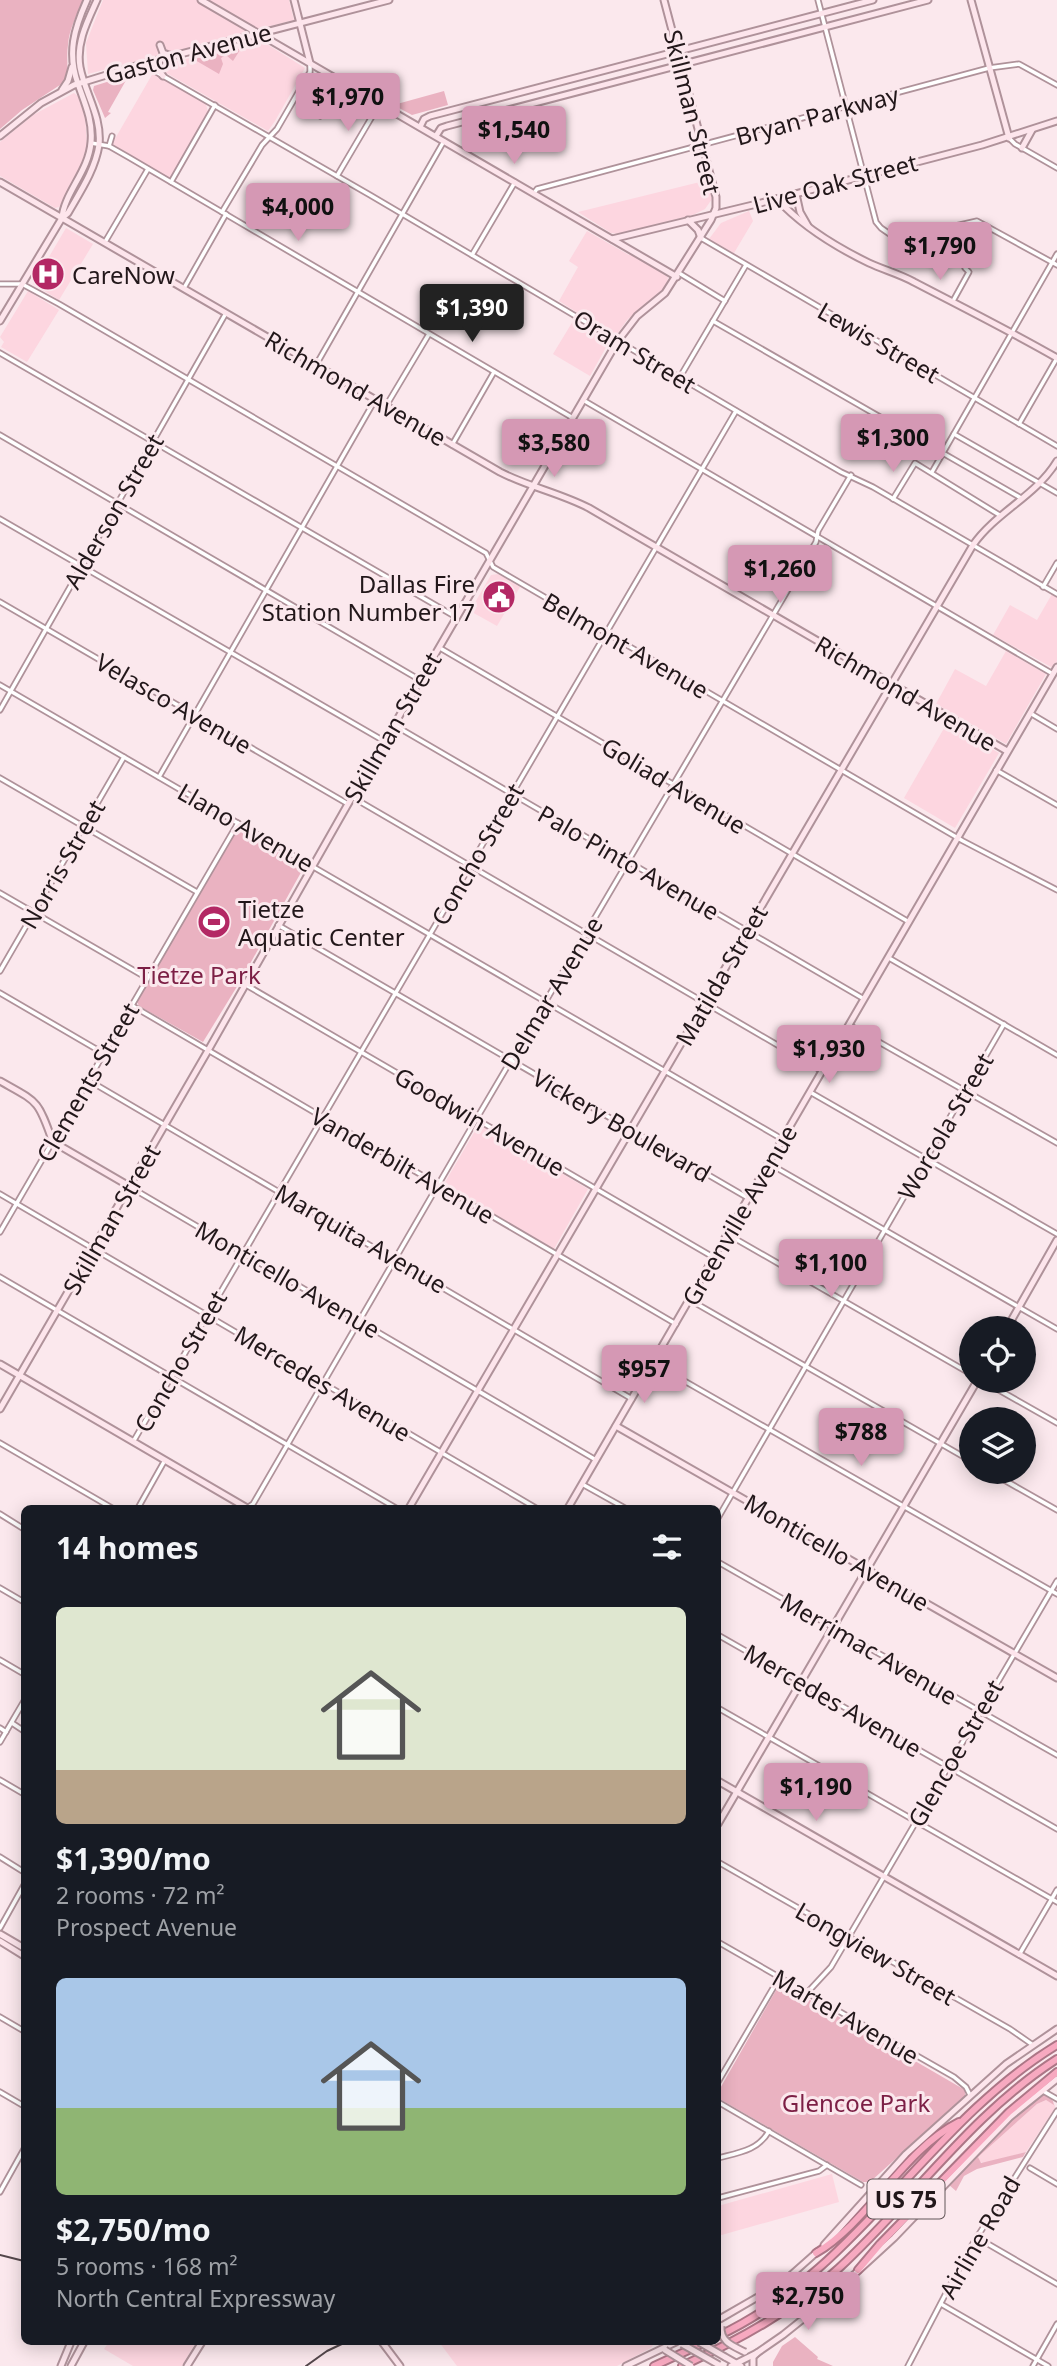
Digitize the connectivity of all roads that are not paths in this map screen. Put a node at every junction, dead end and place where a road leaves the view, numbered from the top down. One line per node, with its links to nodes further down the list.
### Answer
1 (87, 0): 14 (street)
2 (97, 0): 15 (street)
3 (201, 0): 20 (street)
4 (294, 0): 17 (street)
5 (389, 0): 12 (street, Gaston Avenue)
6 (664, 0): 23 (street, Skillman Street)
7 (818, 0): 16 (street)
8 (873, 0): 16 (street)
9 (895, 0): 13 (street)
10 (928, 0): 13 (street)
11 (971, 0): 30 (street)
12 (368, 3): 17 (street, Gaston Avenue)
13 (897, 8): 18 (street)
14 (83, 9): 15 (street); 27 (street)
15 (91, 13): 33 (street)
16 (821, 13): 18 (street); 19 (street)
17 (300, 23): 20 (street, Gaston Avenue); 26 (street)
18 (825, 27): 22 (street); 41 (street)
19 (749, 32): 22 (street); 23 (street)
20 (261, 34): 24 (street, Gaston Avenue); 26 (street)
21 (160, 45): 24 (street)
22 (753, 46): 29 (street)
23 (678, 50): 29 (street, Skillman Street); 35 (street)
24 (172, 56): 25 (street, Gaston Avenue)
25 (160, 60): 28 (street, Gaston Avenue); 31 (street)
26 (310, 63): 32 (street); 48 (street)
27 (73, 64): 34 (street); 37 (street)
28 (142, 64): 31 (street, Oram Street); 33 (street, Gaston Avenue)
29 (681, 64): 38 (street); 54 (street, Skillman Street)
30 (989, 68): 36 (street, Bryan Parkway); 41 (street, Bryan Parkway); 50 (street)
31 (163, 76): 40 (street, Oram Street)
32 (341, 80): 39 (street); 42 (street)
33 (85, 82): 34 (street, Gaston Avenue); 53 (street)
34 (78, 84): 37 (street, Gaston Avenue); 52 (street)
35 (549, 85): 38 (street); 44 (street)
36 (1057, 85)
37 (60, 92): 46 (street, Gaston Avenue)
38 (552, 97): 49 (street)
39 (380, 103): 44 (street); 59 (street)
40 (215, 105): 48 (street, Oram Street); 62 (street)
41 (847, 107): 54 (street, Bryan Parkway); 60 (street)
42 (320, 116)
43 (1057, 121): 45 (street, Live Oak Street)
44 (420, 127): 49 (street)
45 (1032, 130): 50 (street, Live Oak Street); 56 (street)
46 (0, 136)
47 (112, 136): 55 (street)
48 (270, 136): 59 (street, Oram Street); 67 (street)
49 (436, 136): 51 (street)
50 (1009, 138): 56 (street); 60 (street, Live Oak Street)
51 (444, 141): 63 (street); 68 (street)
52 (91, 143): 53 (street); 70 (street)
53 (99, 144): 55 (street); 70 (street)
54 (702, 145): 64 (street, Bryan Parkway); 69 (street, Skillman Street)
55 (109, 146): 58 (street)
56 (1023, 148): 57 (street)
57 (1057, 168)
58 (148, 169): 62 (street); 76 (street)
59 (337, 176): 68 (street, Oram Street)
60 (863, 176): 65 (street, Live Oak Street); 80 (street)
61 (0, 182): 70 (street, Richmond Avenue)
62 (171, 182): 67 (street)
63 (515, 182): 64 (street); 79 (street)
64 (534, 193): 75 (street)
65 (796, 194): 66 (street, Live Oak Street); 72 (street)
66 (776, 199): 69 (street, Live Oak Street); 72 (street)
67 (224, 213): 86 (street); 87 (street)
68 (402, 214): 79 (street, Oram Street); 87 (street)
69 (714, 214): 71 (street, Live Oak Street); 74 (street, Skillman Street)
70 (62, 218): 76 (street, Richmond Avenue); 85 (street)
71 (688, 220): 73 (street, Live Oak Street); 74 (street)
72 (810, 229): 89 (street)
73 (635, 234): 75 (street, Live Oak Street); 77 (street)
74 (701, 238): 81 (street, Lewis Street); 83 (street, Skillman Street)
75 (612, 239): 77 (street)
76 (105, 243): 86 (street, Richmond Avenue)
77 (630, 249): 83 (street)
78 (1057, 254): 80 (street)
79 (472, 255): 95 (street, Oram Street)
80 (1055, 264): 93 (street)
81 (746, 265): 88 (street); 102 (street, Lewis Street)
82 (965, 268): 89 (street)
83 (678, 275): 88 (street); 95 (street, Skillman Street)
84 (0, 284): 85 (street)
85 (22, 284): 91 (street); 101 (street, Belmont Avenue)
86 (184, 288): 90 (street, Richmond Avenue)
87 (358, 292): 94 (street); 98 (street)
88 (725, 301): 92 (street)
89 (951, 303): 93 (street)
90 (226, 313): 98 (street, Richmond Avenue); 101 (street, Alderson Street)
91 (0, 321)
92 (713, 321): 100 (street); 114 (street)
93 (1013, 333): 97 (street); 102 (street)
94 (429, 334): 99 (street); 105 (street)
95 (617, 342): 100 (street, Oram Street); 104 (street, Skillman Street)
96 (0, 353): 111 (street)
97 (1057, 358): 108 (street)
98 (316, 365): 103 (street, Richmond Avenue)
99 (494, 372): 107 (street); 112 (street)
100 (679, 378): 106 (street, Oram Street)
101 (189, 380): 111 (street, Alderson Street); 116 (street, Belmont Avenue)
102 (975, 398): 108 (street, Lewis Street); 109 (street)
103 (375, 400): 105 (street, Richmond Avenue); 116 (street)
104 (583, 400): 107 (street, Skillman Street); 117 (street)
105 (386, 406): 112 (street, Richmond Avenue)
106 (736, 411): 117 (street, Concho Street); 119 (street, Oram Street)
107 (573, 418): 121 (street, Skillman Street)
108 (1019, 424): 113 (street, Lewis Street)
109 (954, 434): 114 (street); 120 (street)
110 (0, 435): 125 (street)
111 (153, 441): 125 (street, Alderson Street); 128 (street)
112 (452, 444): 121 (street, Richmond Avenue)
113 (1057, 446)
114 (943, 453): 118 (street); 124 (street)
115 (1057, 461): 120 (street, Matilda Street)
116 (337, 466): 128 (street); 132 (street, Belmont Avenue)
117 (702, 469): 129 (street); 131 (street, Concho Street)
118 (932, 472): 123 (street); 126 (street)
119 (851, 475): 123 (street, Oram Street); 129 (street, Delmar Avenue)
120 (1040, 484): 122 (street); 124 (street, Matilda Street)
121 (532, 486): 131 (street, Richmond Avenue); 132 (street, Skillman Street)
122 (1057, 493)
123 (893, 499): 130 (street, Oram Street)
124 (1022, 499): 126 (street, Matilda Street)
125 (117, 504): 134 (street, Alderson Street); 136 (street)
126 (1001, 516): 130 (street, Matilda Street)
127 (0, 519): 134 (street)
128 (302, 528): 136 (street); 141 (street)
129 (817, 536): 139 (street); 140 (street, Delmar Avenue)
130 (973, 545): 135 (street, Oram Street); 139 (street, Matilda Street)
131 (656, 548): 140 (street, Richmond Avenue); 143 (street, Concho Street)
132 (489, 560): 141 (street, Skillman Street); 143 (street, Belmont Avenue)
133 (1057, 563): 135 (street)
134 (82, 566): 142 (street, Alderson Street); 145 (street)
135 (1044, 586): 137 (street, Oram Street)
136 (266, 591): 145 (street); 148 (street)
137 (1057, 594)
138 (0, 602): 142 (street, Velasco Avenue)
139 (937, 605): 147 (street); 150 (street, Matilda Street)
140 (773, 616): 150 (street, Richmond Avenue); 152 (street, Delmar Avenue)
141 (456, 617): 144 (street, Skillman Street)
142 (47, 629): 151 (street, Alderson Street); 155 (street, Velasco Avenue)
143 (606, 633): 152 (street, Belmont Avenue); 156 (street, Concho Street)
144 (438, 647): 148 (street, Skillman Street); 156 (street, Goliad Avenue)
145 (231, 653): 155 (street); 159 (street)
146 (1057, 667): 147 (street, Greenville Avenue)
147 (1053, 674): 154 (street, Greenville Avenue)
148 (420, 680): 157 (street, Skillman Street)
149 (0, 685): 151 (street, Llano Avenue)
150 (891, 685): 160 (street, Richmond Avenue); 162 (street, Matilda Street)
151 (11, 691): 153 (street, Alderson Street); 161 (street, Llano Avenue)
152 (723, 701): 162 (street, Belmont Avenue); 166 (street, Delmar Avenue)
153 (0, 710)
154 (1030, 713): 158 (street); 160 (street, Greenville Avenue)
155 (195, 715): 164 (street); 169 (street, Velasco Avenue)
156 (557, 716): 166 (street, Goliad Avenue); 167 (street, Concho Street)
157 (394, 724): 159 (street, Skillman Street); 167 (street, Palo Pinto Avenue)
158 (1057, 729)
159 (384, 741): 168 (street, Skillman Street)
160 (1007, 751): 163 (street, Greenville Avenue)
161 (124, 757): 164 (street, Llano Avenue); 172 (street, Norris Street)
162 (841, 769): 173 (street, Belmont Avenue); 174 (street, Matilda Street)
163 (996, 770): 170 (street, Richmond Avenue); 173 (street, Greenville Avenue)
164 (159, 777): 171 (street, Llano Avenue)
165 (0, 778): 172 (street)
166 (674, 785): 174 (street, Goliad Avenue); 175 (street, Delmar Avenue)
167 (512, 793): 175 (street, Palo Pinto Avenue); 177 (street, Concho Street)
168 (352, 797): 169 (street, Skillman Street); 177 (street)
169 (348, 804): 176 (street, Skillman Street)
170 (1057, 805)
171 (238, 823): 176 (street, Llano Avenue); 179 (street, Clements Street)
172 (83, 826): 179 (street); 181 (street, Norris Street)
173 (958, 838): 178 (street, Belmont Avenue); 182 (street, Greenville Avenue)
174 (792, 854): 182 (street, Goliad Avenue); 184 (street, Matilda Street)
175 (629, 862): 184 (street, Palo Pinto Avenue); 186 (street, Delmar Avenue)
176 (313, 866): 183 (street, Skillman Street); 185 (street, Llano Avenue)
177 (470, 866): 185 (street, Concho Street); 186 (street)
178 (1057, 890)
179 (197, 892): 189 (street, Clements Street)
180 (0, 893): 181 (street)
181 (34, 913): 188 (street, Norris Street); 189 (street)
182 (909, 922): 187 (street, Greenville Avenue)
183 (278, 925): 190 (street, Skillman Street); 192 (street, Vickery Boulevard)
184 (747, 930): 193 (street, Palo Pinto Avenue); 195 (street, Matilda Street)
185 (430, 934): 192 (street, Concho Street); 194 (street, Llano Avenue)
186 (587, 935): 194 (street, Delmar Avenue); 195 (street)
187 (887, 958): 193 (street, Greenville Avenue); 197 (street)
188 (0, 971)
189 (147, 978): 196 (street, Clements Street)
190 (246, 985): 199 (street, Skillman Street); 200 (street, Goodwin Avenue)
191 (0, 993): 201 (street)
192 (395, 993): 200 (street, Concho Street); 203 (street, Vickery Boulevard)
193 (864, 999): 198 (street, Greenville Avenue)
194 (547, 1001): 203 (street, Delmar Avenue); 204 (street, Llano Avenue)
195 (704, 1003): 204 (street, Matilda Street); 205 (street)
196 (131, 1005): 199 (street, Vanderbilt Avenue); 201 (street, Clements Street)
197 (1004, 1024): 202 (street); 208 (street, Worcola Street)
198 (849, 1025): 205 (street, Greenville Avenue); 208 (street)
199 (208, 1050): 210 (street, Vanderbilt Avenue); 212 (street, Skillman Street)
200 (361, 1052): 210 (street, Concho Street); 211 (street, Goodwin Avenue)
201 (103, 1053): 206 (street, Clements Street)
202 (1057, 1055)
203 (511, 1060): 211 (street, Delmar Avenue); 213 (street, Vickery Boulevard)
204 (665, 1070): 213 (street, Matilda Street); 214 (street, Llano Avenue)
205 (822, 1071): 209 (street, Greenville Avenue)
206 (88, 1080): 212 (street, Marquita Avenue); 215 (street, Clements Street)
207 (0, 1081): 215 (street)
208 (965, 1091): 216 (street); 217 (street, Worcola Street)
209 (809, 1092): 214 (street, Greenville Avenue); 217 (street)
210 (322, 1117): 219 (street, Vanderbilt Avenue); 222 (street, Concho Street)
211 (476, 1120): 219 (street, Delmar Avenue); 221 (street, Goodwin Avenue)
212 (165, 1125): 220 (street, Skillman Street); 222 (street, Marquita Avenue)
213 (630, 1129): 221 (street, Matilda Street); 224 (street, Vickery Boulevard)
214 (782, 1139): 218 (street, Greenville Avenue)
215 (52, 1140): 220 (street, Monticello Avenue); 225 (street, Clements Street)
216 (1057, 1143)
217 (926, 1159): 226 (street, Worcola Street); 229 (street)
218 (768, 1163): 224 (street, Greenville Avenue); 226 (street)
219 (438, 1185): 233 (street, Vanderbilt Avenue); 234 (street, Delmar Avenue)
220 (130, 1186): 231 (street, Skillman Street); 232 (street, Monticello Avenue)
221 (596, 1189): 233 (street, Matilda Street); 235 (street, Goodwin Avenue)
222 (279, 1190): 232 (street, Concho Street); 234 (street, Marquita Avenue)
223 (0, 1194): 225 (street, Mercedes Avenue)
224 (748, 1198): 228 (street, Greenville Avenue)
225 (16, 1204): 227 (street, Clements Street); 231 (street, Mercedes Avenue)
226 (885, 1230): 238 (street, Worcola Street); 239 (street)
227 (0, 1232)
228 (727, 1234): 235 (street, Greenville Avenue); 238 (street)
229 (1057, 1234)
230 (1057, 1240): 239 (street)
231 (93, 1249): 240 (street, Skillman Street); 241 (street, Mercedes Avenue)
232 (243, 1253): 241 (street, Concho Street); 243 (street, Monticello Avenue)
233 (557, 1255): 244 (street, Vanderbilt Avenue); 245 (street, Matilda Street)
234 (395, 1258): 243 (street, Delmar Avenue); 245 (street, Marquita Avenue)
235 (714, 1258): 237 (street, Greenville Avenue)
236 (0, 1277): 240 (street)
237 (690, 1300): 244 (street, Greenville Avenue); 249 (street)
238 (844, 1301): 249 (street, Worcola Street); 250 (street)
239 (1019, 1307): 242 (street); 246 (street)
240 (58, 1311): 251 (street, Skillman Street); 252 (street)
241 (207, 1315): 252 (street, Concho Street); 253 (street, Mercedes Avenue)
242 (1013, 1316)
243 (359, 1321): 253 (street, Delmar Avenue); 254 (street, Monticello Avenue)
244 (676, 1324): 247 (street, Greenville Avenue)
245 (514, 1328): 254 (street, Matilda Street); 257 (street, Marquita Avenue)
246 (1057, 1329)
247 (653, 1363): 257 (street, Greenville Avenue); 261 (street)
248 (0, 1364): 251 (street)
249 (806, 1366): 261 (street, Worcola Street); 264 (street)
250 (959, 1367)
251 (20, 1376): 258 (street, Skillman Street); 262 (street)
252 (171, 1377): 262 (street, Concho Street); 265 (street)
253 (323, 1382): 265 (street, Delmar Avenue); 266 (street, Mercedes Avenue)
254 (478, 1391): 266 (street, Matilda Street); 269 (street, Monticello Avenue)
255 (970, 1393): 264 (street)
256 (1004, 1393): 259 (street)
257 (632, 1399): 260 (street, Greenville Avenue)
258 (0, 1409)
259 (1057, 1423)
260 (616, 1426): 269 (street, Greenville Avenue); 272 (street, Monticello Avenue)
261 (769, 1429): 272 (street, Worcola Street); 282 (street)
262 (133, 1442): 268 (street)
263 (0, 1443): 273 (street)
264 (940, 1443): 267 (street); 282 (street)
265 (287, 1445): 276 (street, Delmar Avenue); 277 (street)
266 (442, 1453): 278 (street, Matilda Street); 279 (street, Mercedes Avenue)
267 (959, 1454)
268 (165, 1460): 274 (street, Concho Street); 275 (street)
269 (596, 1460): 270 (street, Greenville Avenue)
270 (582, 1484): 280 (street, Greenville Avenue); 281 (street)
271 (1011, 1484): 283 (street)
272 (733, 1493): 284 (street, Worcola Street); 288 (street, Monticello Avenue)
273 (107, 1505)
274 (140, 1505)
275 (242, 1505)
276 (252, 1505)
277 (391, 1505)
278 (411, 1505)
279 (531, 1505)
280 (570, 1505)
281 (620, 1505)
282 (903, 1506): 288 (street); 291 (street)
283 (1057, 1510)
284 (721, 1513)
285 (0, 1514): 286 (street)
286 (21, 1527)
287 (721, 1564): 294 (street, Merrimac Avenue)
288 (867, 1569): 294 (street); 296 (street, Monticello Avenue)
289 (1057, 1581): 291 (street, Glencoe Street)
290 (0, 1588): 293 (street)
291 (1051, 1591): 292 (street); 296 (street, Glencoe Street)
292 (1057, 1594)
293 (21, 1600)
294 (832, 1628): 300 (street); 303 (street, Merrimac Avenue)
295 (721, 1637): 300 (street, Mercedes Avenue)
296 (1014, 1653): 299 (street, Monticello Avenue); 303 (street, Glencoe Street)
297 (0, 1660): 298 (street)
298 (21, 1672)
299 (1057, 1678)
300 (801, 1682): 308 (street); 311 (street, Mercedes Avenue)
301 (21, 1706): 304 (street)
302 (721, 1710): 308 (street)
303 (980, 1711): 310 (street, Merrimac Avenue); 311 (street, Glencoe Street)
304 (12, 1723): 306 (street); 307 (street)
305 (0, 1728): 307 (street)
306 (21, 1729)
307 (6, 1732): 309 (street)
308 (768, 1737): 315 (street); 317 (street)
309 (0, 1742)
310 (1057, 1755)
311 (948, 1766): 317 (street, Glencoe Street); 318 (street, Mercedes Avenue)
312 (0, 1780): 314 (street)
313 (721, 1783): 315 (street)
314 (21, 1792)
315 (737, 1792): 316 (street); 322 (street)
316 (721, 1819)
317 (915, 1822): 322 (street, Glencoe Street); 325 (street)
318 (1057, 1829)
319 (0, 1857): 321 (street)
320 (721, 1864): 329 (street, Longview Street)
321 (21, 1870)
322 (883, 1877): 329 (street, Glencoe Street); 334 (street)
323 (21, 1890): 327 (street)
324 (1057, 1890): 325 (street)
325 (1052, 1899): 326 (street); 334 (street)
326 (1057, 1902)
327 (0, 1927)
328 (0, 1934): 332 (street)
329 (849, 1937): 337 (street, Glencoe Street); 341 (street, Longview Street)
330 (0, 1941): 333 (street)
331 (721, 1944): 336 (street, Martel Avenue)
332 (21, 1946)
333 (21, 1954)
334 (1019, 1955): 335 (street)
335 (1057, 1976)
336 (779, 1978): 337 (street, Martel Avenue); 345 (street)
337 (806, 1994): 350 (street, Martel Avenue)
338 (0, 2017): 339 (street)
339 (21, 2029)
340 (1057, 2029): 341 (street)
341 (1033, 2045): 350 (street)
342 (1057, 2045): 356 (highway, US 75)
343 (1057, 2059): 396 (highway, US 75)
344 (1057, 2072): 368 (highway)
345 (721, 2077)
346 (1057, 2079): 347 (street)
347 (1050, 2083): 348 (street); 351 (street)
348 (1041, 2090): 351 (street); 368 (street)
349 (1, 2093): 353 (street)
350 (970, 2095): 367 (street)
351 (1052, 2095): 352 (street)
352 (1057, 2099)
353 (21, 2104)
354 (721, 2104): 357 (street)
355 (1057, 2112): 366 (street, Airline Road)
356 (964, 2120): 367 (highway); 374 (highway, US 75)
357 (769, 2132): 359 (street); 360 (street)
358 (21, 2154): 364 (street)
359 (721, 2157)
360 (827, 2165): 363 (street); 365 (street)
361 (1030, 2168): 362 (street)
362 (1057, 2184)
363 (861, 2185)
364 (0, 2192)
365 (721, 2197)
366 (976, 2237): 369 (street); 370 (street, Airline Road)
367 (816, 2253): 371 (street)
368 (858, 2270): 385 (street)
369 (1057, 2284)
370 (941, 2304): 387 (street); 399 (street, Airline Road)
371 (721, 2321)
372 (1057, 2324): 387 (street)
373 (721, 2331): 385 (street, bridge)
374 (721, 2334)
375 (70, 2345): 390 (street)
376 (82, 2345): 391 (street)
377 (200, 2345): 392 (street)
378 (384, 2345): 393 (street)
379 (656, 2345): 386 (street)
380 (672, 2345): 384 (street)
381 (683, 2345): 388 (street, bridge)
382 (700, 2345): 395 (highway)
383 (704, 2345): 389 (street, bridge)
384 (662, 2350): 386 (street); 397 (street, bridge)
385 (757, 2353): 389 (street); 398 (street)
386 (649, 2354): 394 (street)
387 (1037, 2359): 400 (street); 401 (street)
388 (720, 2365)
389 (736, 2365)
390 (61, 2366)
391 (71, 2366)
392 (187, 2366)
393 (400, 2366)
394 (626, 2366)
395 (654, 2366)
396 (682, 2366)
397 (691, 2366)
398 (753, 2366)
399 (908, 2366)
400 (1033, 2366)
401 (1048, 2366)

